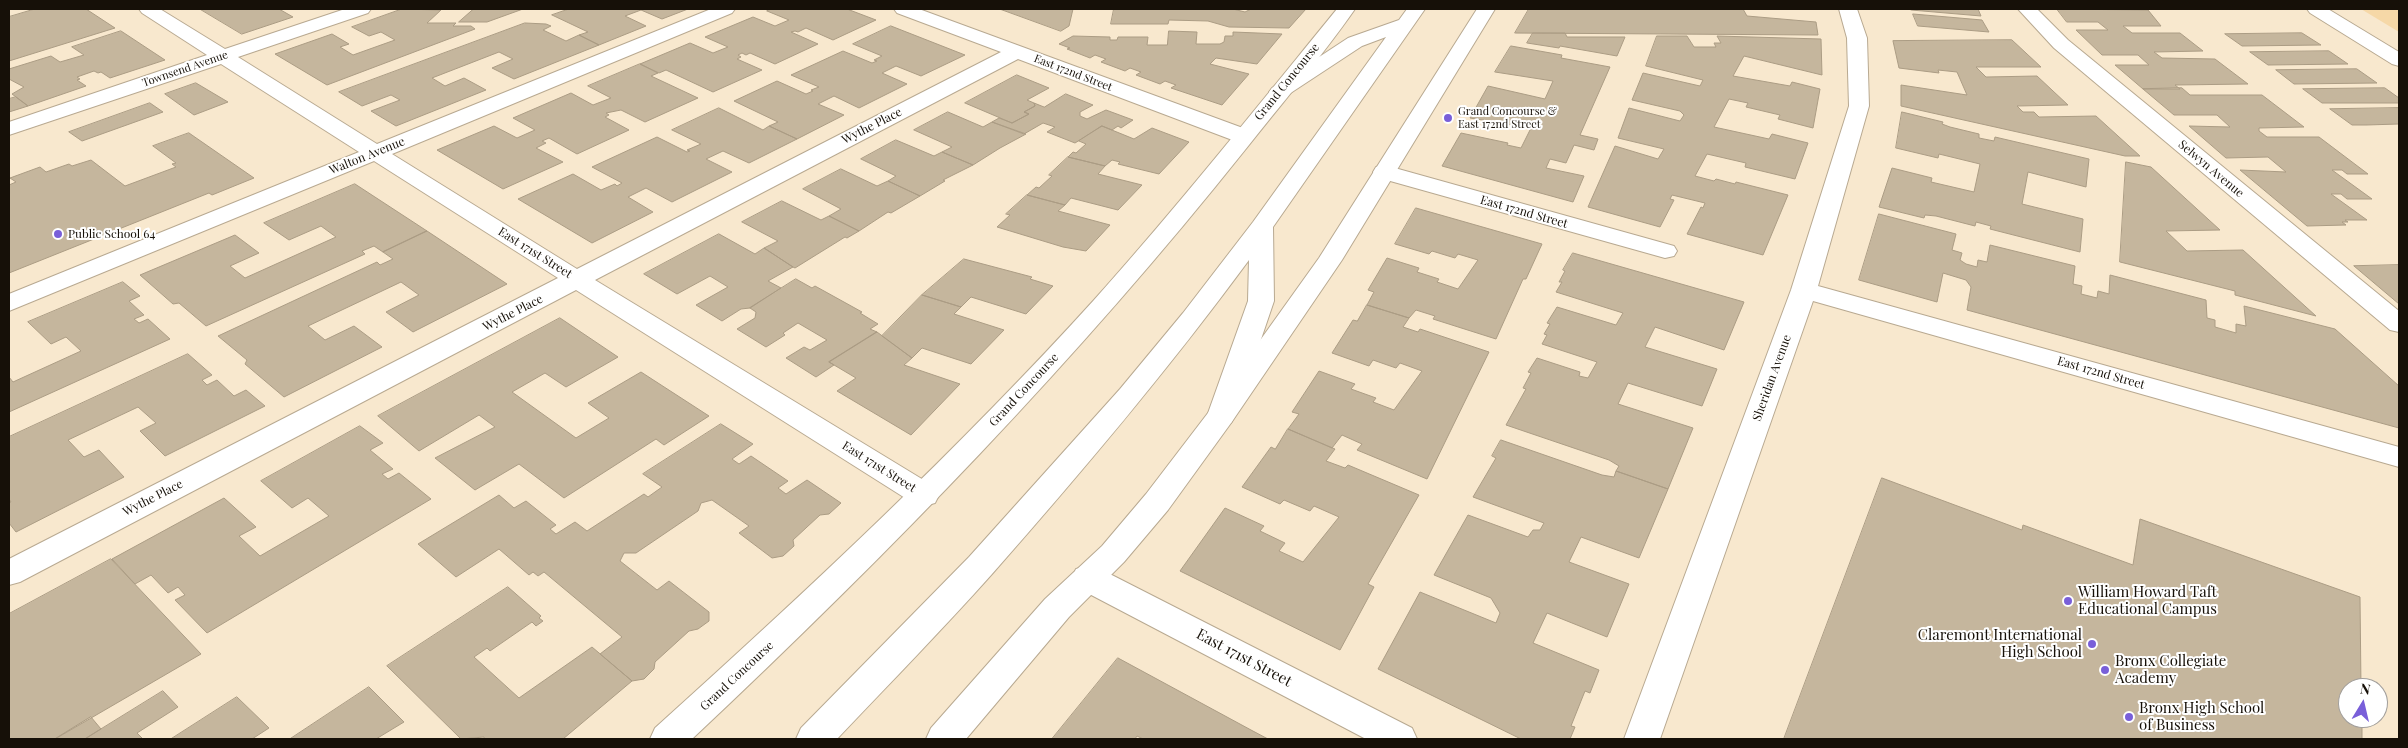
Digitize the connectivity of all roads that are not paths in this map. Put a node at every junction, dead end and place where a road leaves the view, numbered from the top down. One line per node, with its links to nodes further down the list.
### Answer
1 (148, 9): 12 (street, East 171st Street)
2 (362, 9): 12 (street, Townsend Avenue)
3 (726, 9): 17 (street, Walton Avenue)
4 (903, 9): 11 (street, East 172nd Street)
5 (1346, 9): 14 (street, Grand Concourse)
6 (1486, 9): 18 (street)
7 (1848, 9): 22 (street, Sheridan Avenue)
8 (2028, 9): 24 (street, Selwyn Avenue)
9 (2316, 9): 13 (street)
10 (1411, 16): 14 (street); 19 (street)
11 (1016, 52): 16 (street, East 172nd Street); 21 (street, Wythe Place)
12 (222, 56): 15 (street, Townsend Avenue); 17 (street, East 171st Street)
13 (2399, 60)
14 (1279, 92): 16 (street, Grand Concourse)
15 (9, 129)
16 (1243, 136): 27 (street, Grand Concourse)
17 (375, 153): 21 (street, East 171st Street); 23 (street, Walton Avenue)
18 (1384, 172): 20 (street, East 172nd Street); 25 (street)
19 (1261, 227): 25 (street); 31 (street)
20 (1665, 252)
21 (577, 280): 27 (street, East 171st Street); 28 (street, Wythe Place)
22 (1804, 290): 26 (street, East 172nd Street); 34 (street, Sheridan Avenue)
23 (9, 303)
24 (2399, 324)
25 (1221, 416): 29 (street)
26 (2399, 457)
27 (924, 495): 30 (street, Grand Concourse)
28 (9, 572)
29 (1088, 578): 32 (street); 33 (street, East 171st Street)
30 (668, 739)
31 (814, 739)
32 (944, 739)
33 (1399, 739)
34 (1642, 739)

